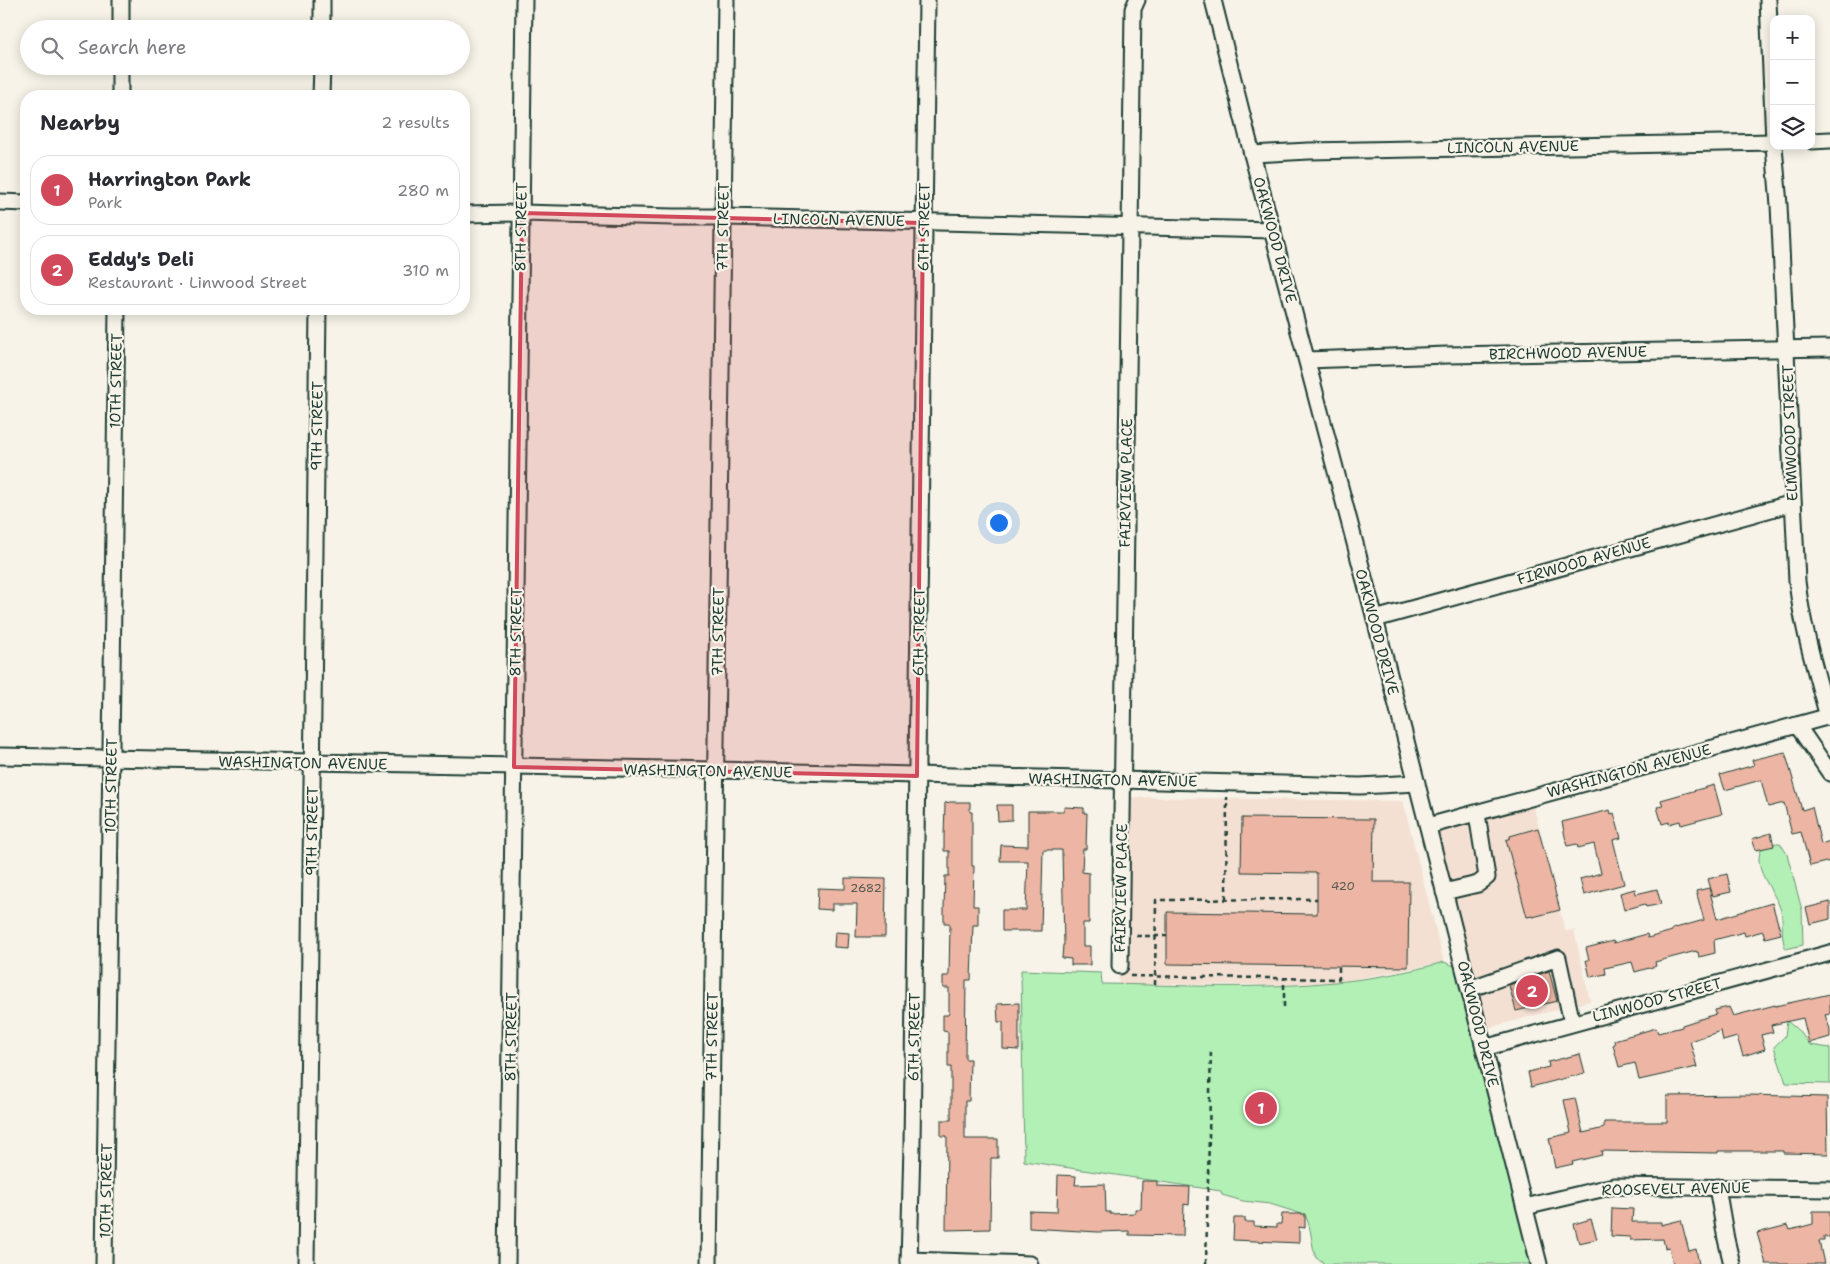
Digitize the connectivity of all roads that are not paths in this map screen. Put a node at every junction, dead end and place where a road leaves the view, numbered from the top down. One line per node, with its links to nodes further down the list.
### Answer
1 (121, 0): 9 (street)
2 (322, 0): 10 (street)
3 (524, 0): 23 (street, 8TH STREET)
4 (726, 0): 25 (street, 7TH STREET)
5 (927, 0): 26 (street, 6TH STREET)
6 (1137, 0): 27 (street, FAIRVIEW PLACE)
7 (1213, 0): 20 (street, OAKWOOD DRIVE)
8 (1768, 0): 15 (street)
9 (121, 20)
10 (322, 20)
11 (120, 75): 13 (street)
12 (322, 75): 14 (street)
13 (120, 90)
14 (321, 90)
15 (1772, 105)
16 (1830, 140): 18 (street)
17 (1770, 141): 20 (street, LINCOLN AVENUE)
18 (1815, 141)
19 (1774, 150): 31 (street, ELMWOOD STREET)
20 (1252, 154): 28 (street, OAKWOOD DRIVE)
21 (0, 202): 22 (street)
22 (20, 203)
23 (522, 213): 24 (street, LINCOLN AVENUE); 25 (street, LINCOLN AVENUE); 41 (street, 8TH STREET)
24 (470, 214)
25 (723, 217): 26 (street, LINCOLN AVENUE); 42 (street, 7TH STREET)
26 (923, 223): 27 (street, LINCOLN AVENUE); 44 (street, 6TH STREET)
27 (1130, 226): 28 (street, LINCOLN AVENUE); 45 (street, FAIRVIEW PLACE)
28 (1274, 230): 33 (street, OAKWOOD DRIVE)
29 (117, 315): 39 (street, 10TH STREET)
30 (318, 315): 40 (street, 9TH STREET)
31 (1787, 348): 32 (street, BIRCHWOOD AVENUE); 33 (street, BIRCHWOOD AVENUE); 34 (street, ELMWOOD STREET)
32 (1830, 348)
33 (1307, 360): 35 (street, OAKWOOD DRIVE)
34 (1793, 503): 35 (street, FIRWOOD AVENUE); 36 (street, ELMWOOD STREET)
35 (1375, 619): 46 (street, OAKWOOD DRIVE)
36 (1829, 717): 37 (street, WASHINGTON AVENUE)
37 (1797, 725): 43 (street); 47 (street, WASHINGTON AVENUE)
38 (0, 756): 39 (street, WASHINGTON AVENUE)
39 (111, 760): 40 (street, WASHINGTON AVENUE); 59 (street, 10TH STREET)
40 (313, 763): 41 (street, WASHINGTON AVENUE); 60 (street, 9TH STREET)
41 (514, 767): 42 (street, WASHINGTON AVENUE); 61 (street, 8TH STREET)
42 (716, 770): 44 (street, WASHINGTON AVENUE); 62 (street, 7TH STREET)
43 (1830, 773)
44 (917, 776): 45 (street, WASHINGTON AVENUE); 58 (street, 6TH STREET)
45 (1123, 780): 46 (street, WASHINGTON AVENUE); 51 (street, FAIRVIEW PLACE)
46 (1417, 783): 48 (street, OAKWOOD DRIVE)
47 (1477, 814): 48 (street, WASHINGTON AVENUE); 49 (street)
48 (1428, 826): 49 (street, OAKWOOD DRIVE)
49 (1444, 892): 52 (street, OAKWOOD DRIVE)
50 (1830, 953): 53 (street, LINWOOD STREET)
51 (1122, 971)
52 (1469, 989): 53 (street); 54 (street, OAKWOOD DRIVE)
53 (1572, 1023): 54 (street, LINWOOD STREET)
54 (1484, 1048): 57 (street, OAKWOOD DRIVE)
55 (1717, 1187): 56 (street, ROOSEVELT AVENUE); 57 (street, ROOSEVELT AVENUE); 65 (street)
56 (1830, 1189)
57 (1525, 1207): 64 (street, OAKWOOD DRIVE)
58 (909, 1262): 63 (street)
59 (104, 1264)
60 (306, 1264)
61 (507, 1264)
62 (709, 1264)
63 (1030, 1264)
64 (1539, 1264)
65 (1732, 1264)

